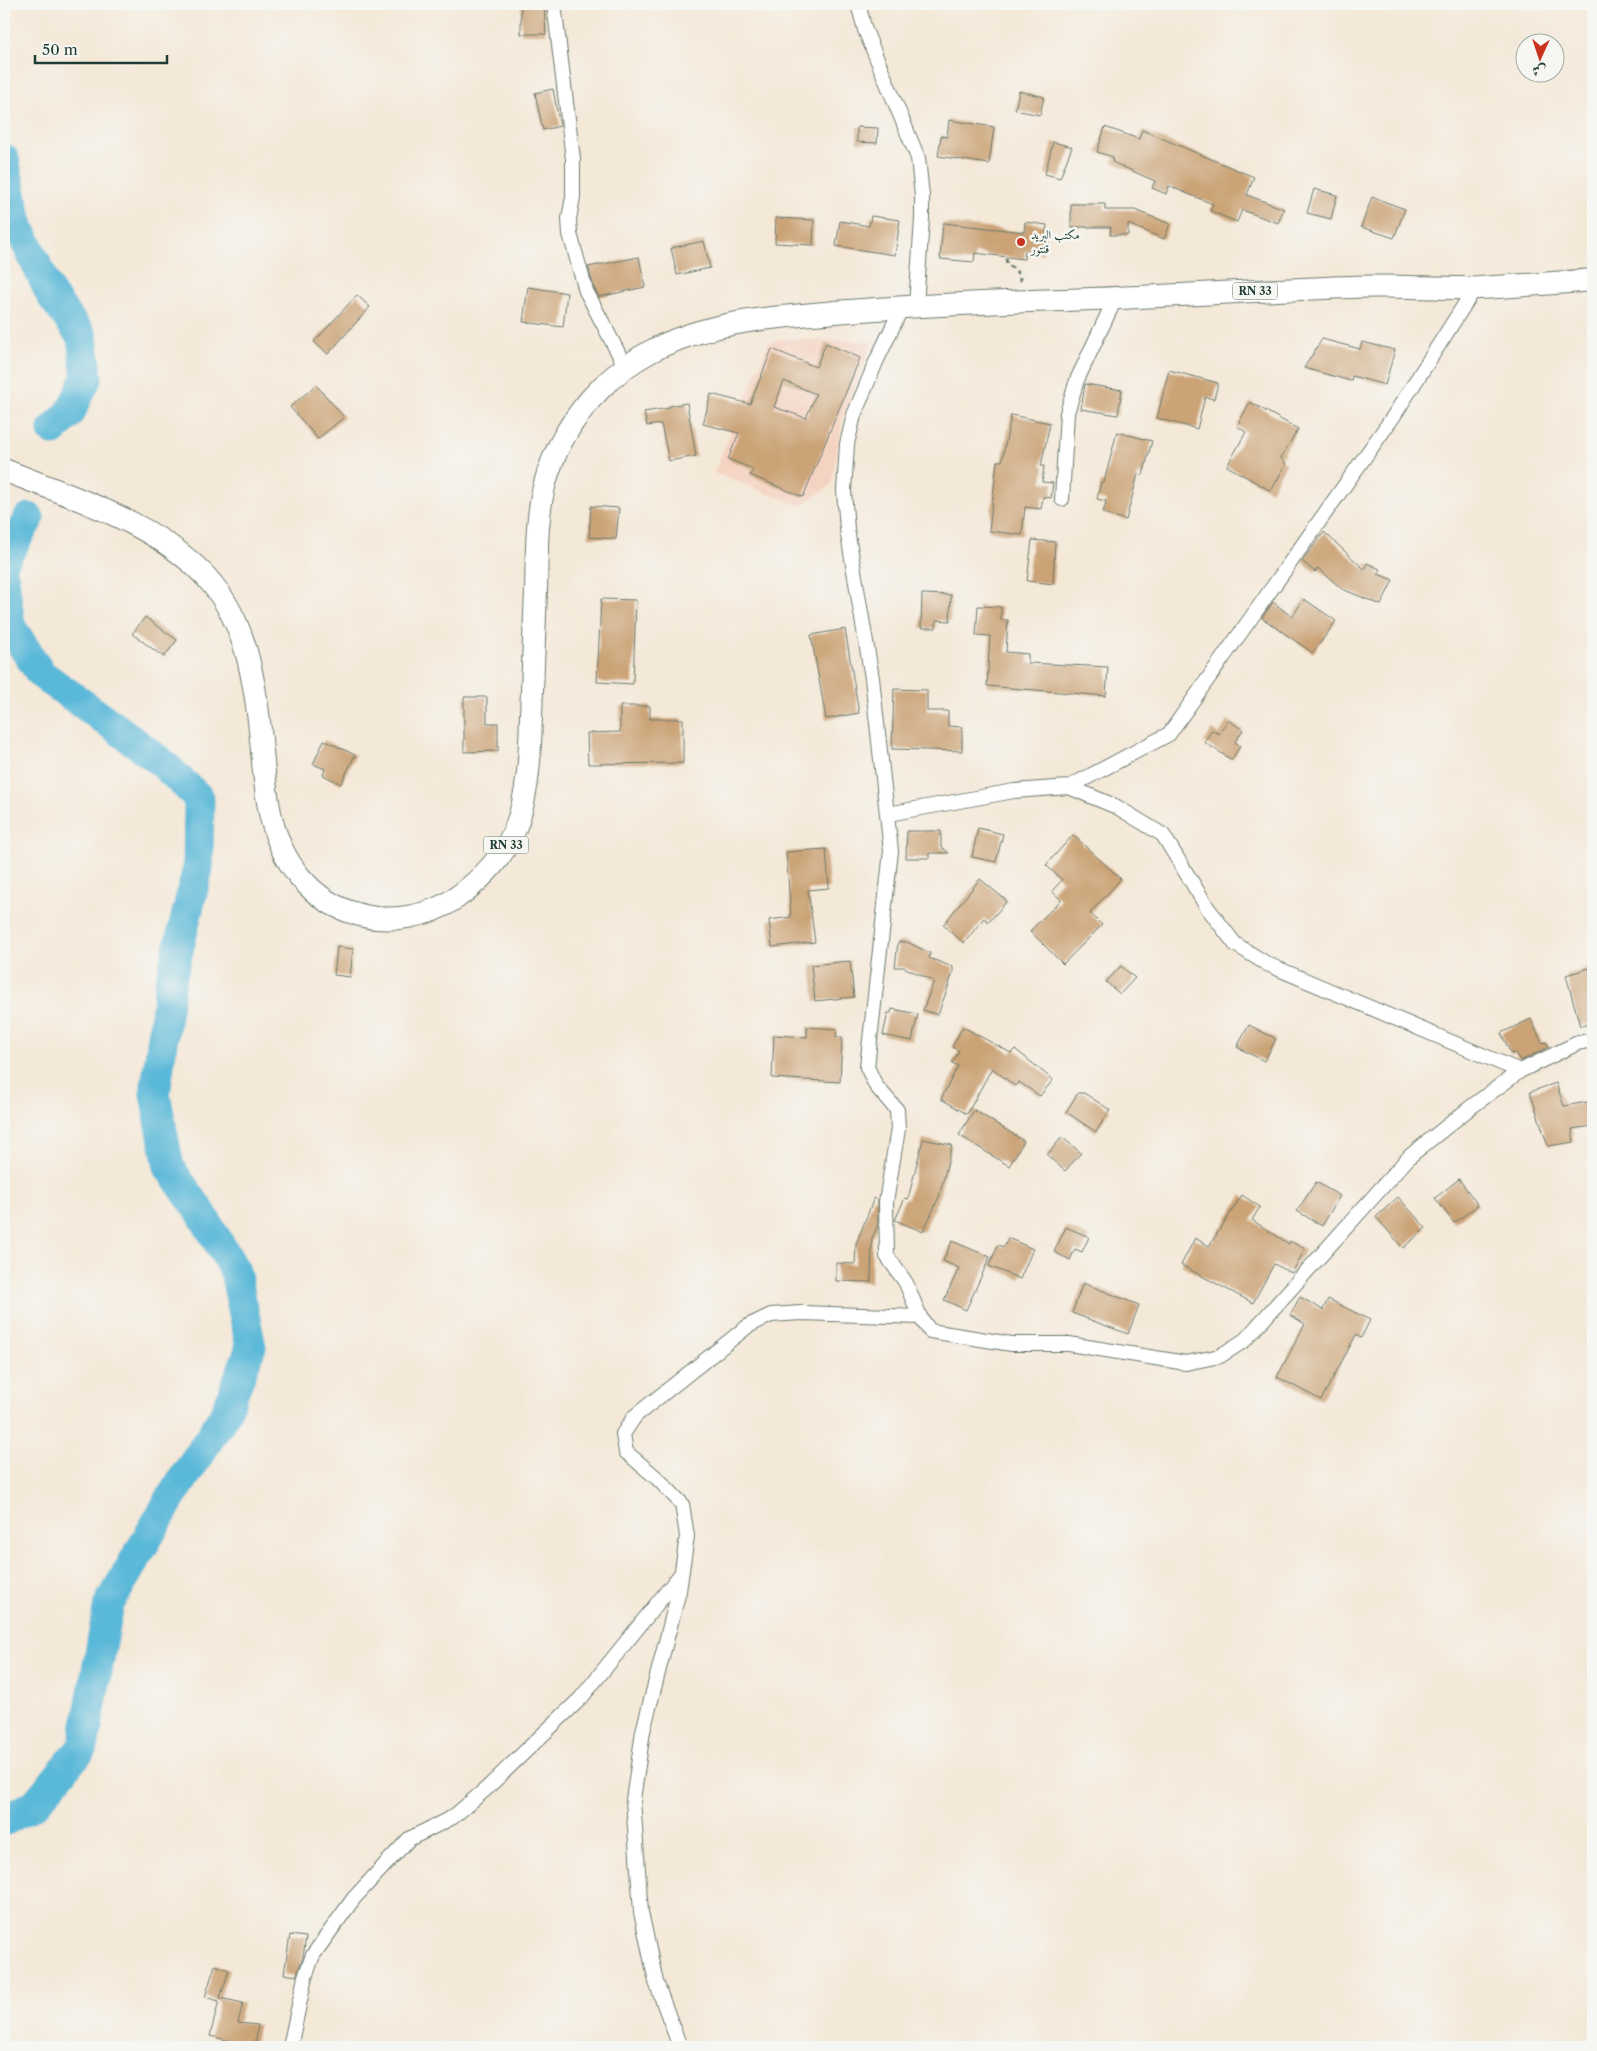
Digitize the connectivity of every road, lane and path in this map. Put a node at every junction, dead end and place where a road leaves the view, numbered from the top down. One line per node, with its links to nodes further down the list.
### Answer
1 (554, 4): 9 (street)
2 (858, 4): 8 (street)
3 (1006, 259): 7 (path)
4 (1593, 280): 5 (main road, RN 33)
5 (1475, 288): 6 (main road, RN 33); 12 (street)
6 (1115, 299): 7 (main road, RN 33); 11 (street)
7 (1020, 301): 8 (main road, RN 33)
8 (909, 306): 9 (main road, RN 33); 13 (street)
9 (625, 366): 10 (main road, RN 33)
10 (4, 470)
11 (1062, 499)
12 (1069, 787): 13 (street); 15 (street)
13 (888, 814): 16 (street)
14 (1593, 1040): 15 (street)
15 (1520, 1071): 16 (street)
16 (920, 1317): 17 (street)
17 (682, 1574): 18 (street); 19 (street)
18 (290, 2047)
19 (680, 2047)

